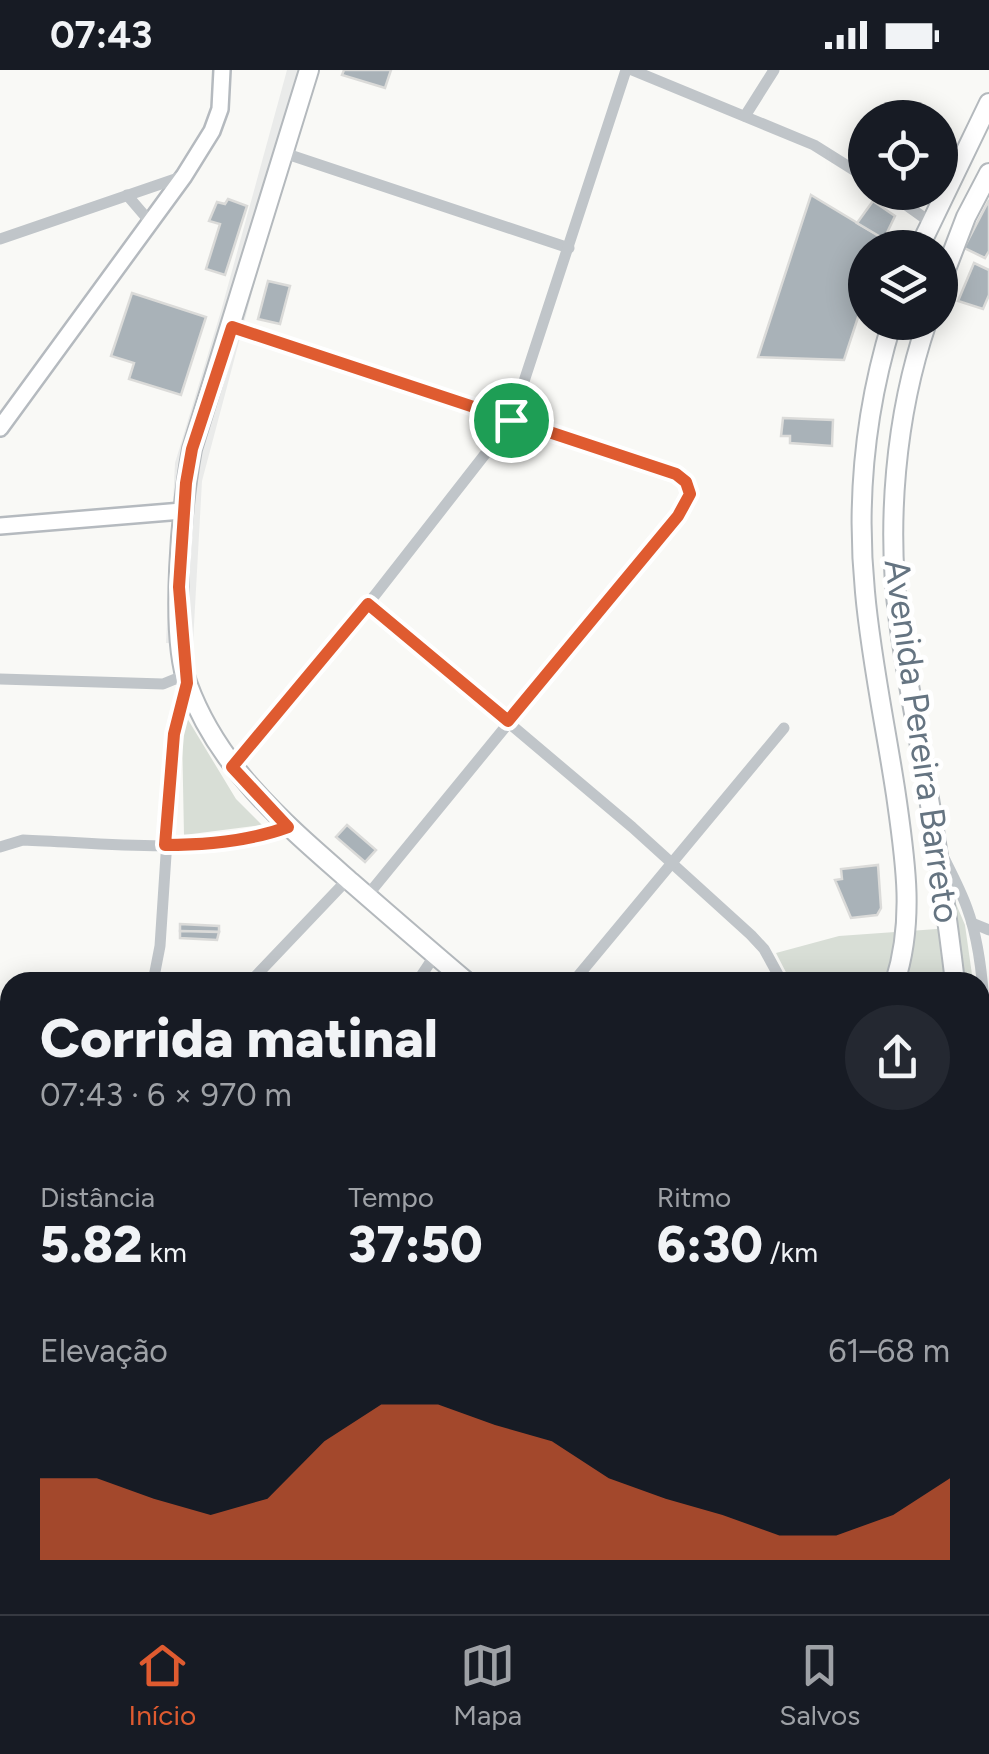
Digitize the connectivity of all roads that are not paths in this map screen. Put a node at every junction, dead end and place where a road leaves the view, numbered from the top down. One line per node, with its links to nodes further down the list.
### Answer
1 (222, 70): 10 (main road)
2 (309, 70): 7 (main road)
3 (629, 70): 6 (street); 18 (street)
4 (774, 70): 6 (street)
5 (989, 104): 13 (main road)
6 (745, 116): 8 (street)
7 (284, 153): 18 (street); 19 (main road)
8 (848, 165)
9 (989, 173): 16 (main road)
10 (184, 176): 11 (street); 14 (main road)
11 (127, 195): 14 (street); 17 (street)
12 (913, 210): 13 (street)
13 (930, 222): 15 (main road)
14 (150, 223): 23 (main road)
15 (927, 230)
16 (958, 238)
17 (0, 239)
18 (568, 248): 22 (street)
19 (232, 327): 22 (street); 24 (main road)
20 (888, 340): 48 (main road, Avenida Pereira Barreto)
21 (922, 340): 33 (main road, Avenida Pereira Barreto)
22 (511, 420): 26 (street); 29 (street)
23 (0, 428)
24 (182, 512): 25 (main road); 28 (main road)
25 (0, 526)
26 (368, 604): 29 (street); 31 (street)
27 (0, 679): 28 (street)
28 (186, 679): 31 (main road); 34 (street)
29 (508, 721): 36 (street); 38 (street)
30 (784, 728): 36 (street)
31 (232, 767): 32 (main road)
32 (288, 827): 34 (street); 37 (main road)
33 (936, 843): 39 (street); 49 (main road, Avenida Pereira Barreto)
34 (165, 845): 35 (street); 42 (street)
35 (0, 847)
36 (673, 864): 46 (street); 47 (street)
37 (348, 879): 38 (main road); 43 (street)
38 (367, 896): 41 (main road)
39 (972, 924): 40 (street); 50 (street)
40 (989, 930)
41 (435, 955): 44 (street); 45 (main road)
42 (154, 972)
43 (260, 972)
44 (424, 972)
45 (455, 972)
46 (581, 972)
47 (777, 972)
48 (896, 972)
49 (954, 972)
50 (978, 972)

